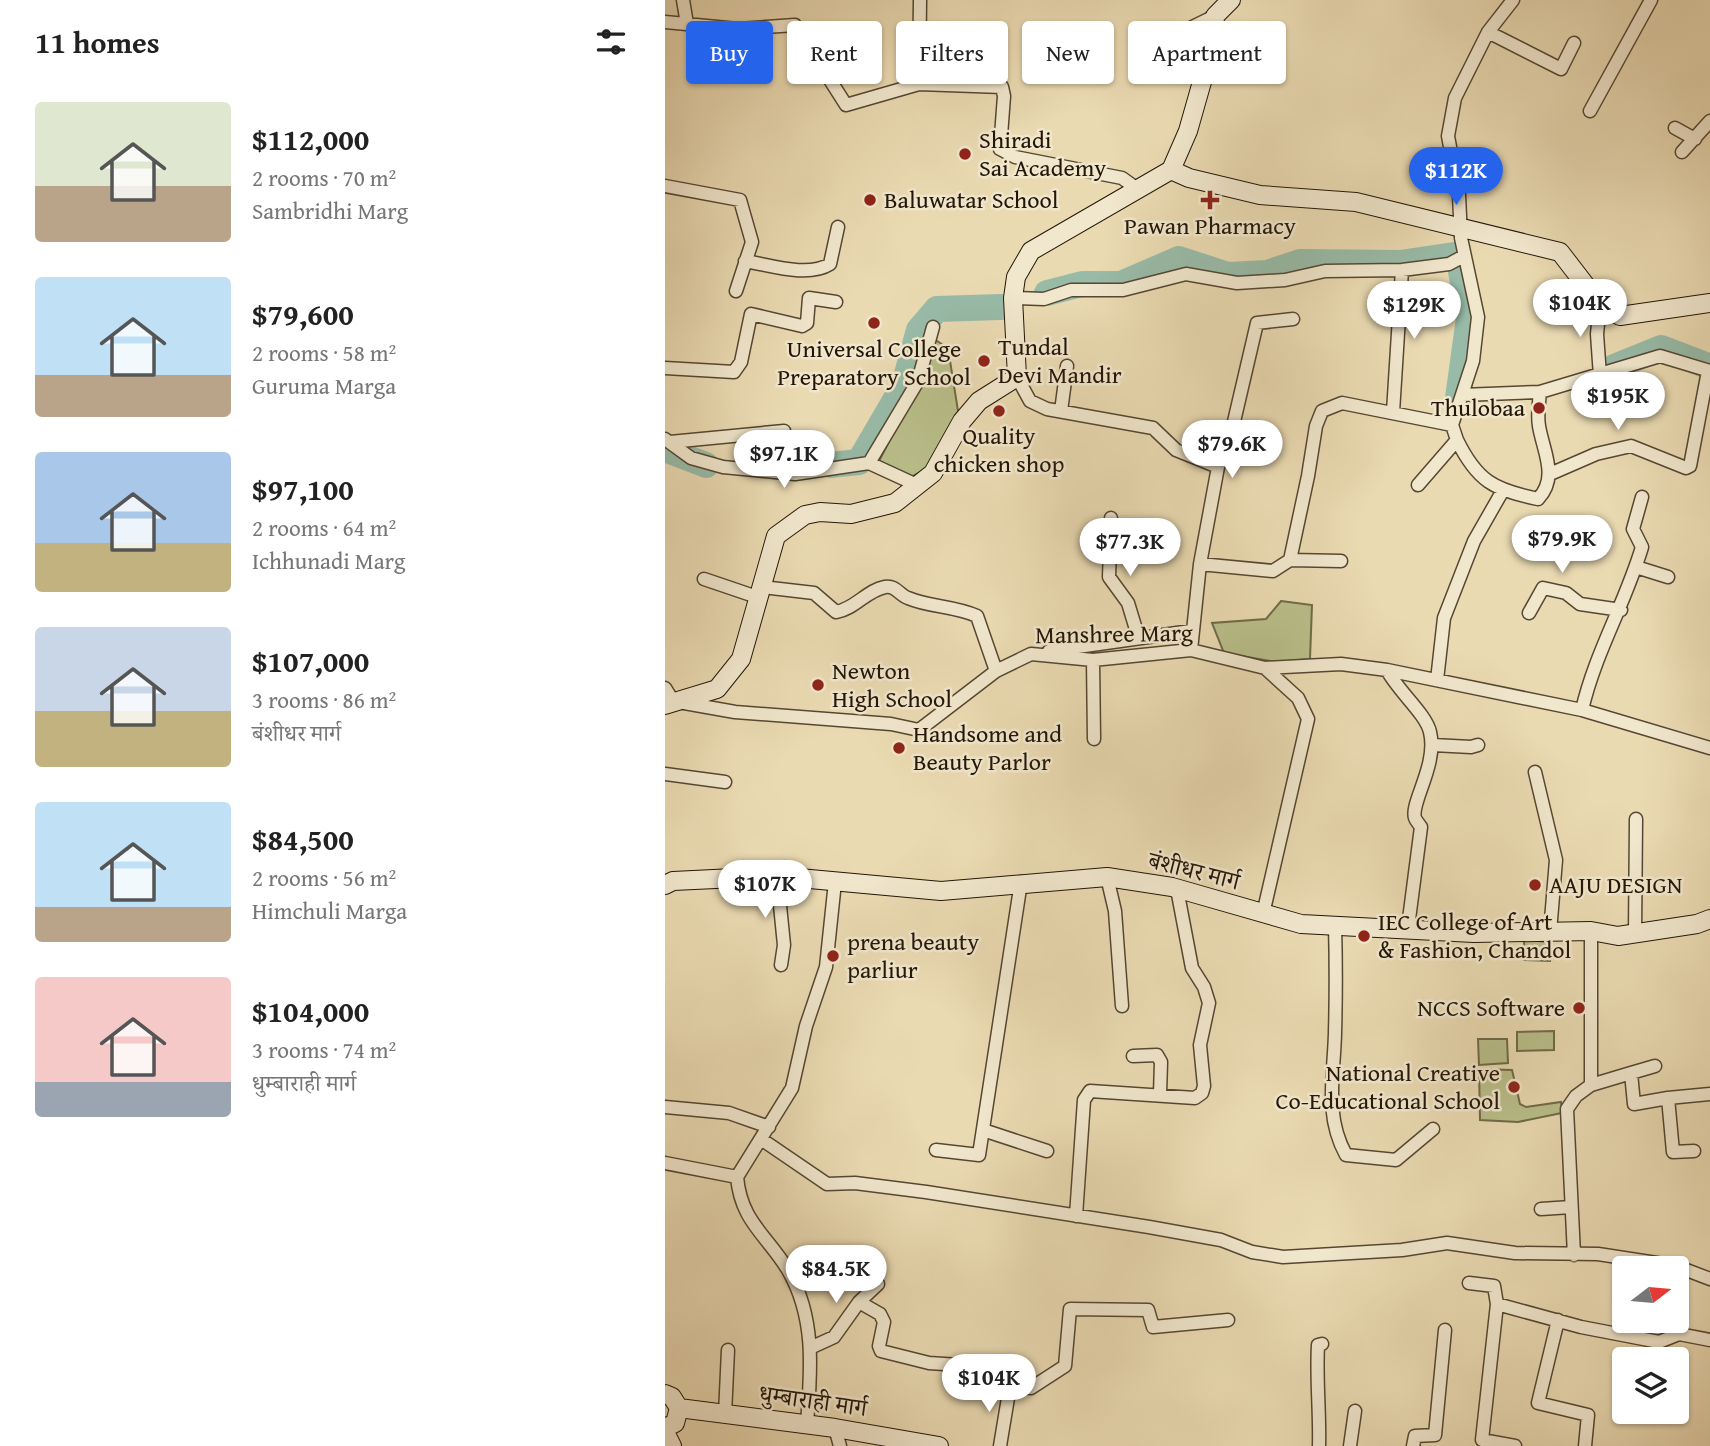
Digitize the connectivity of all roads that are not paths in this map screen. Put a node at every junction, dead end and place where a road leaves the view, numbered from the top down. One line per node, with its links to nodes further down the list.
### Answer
1 (683, 0): 7 (street)
2 (920, 0): 8 (street)
3 (1231, 0): 6 (street)
4 (1513, 0): 13 (street)
5 (1651, 0): 16 (street)
6 (1215, 16): 9 (street); 21 (street)
7 (686, 21)
8 (920, 21)
9 (1205, 21)
10 (665, 22): 11 (street)
11 (686, 24)
12 (773, 27): 15 (street)
13 (1488, 32): 14 (street); 25 (street)
14 (1574, 43)
15 (919, 84): 23 (street)
16 (1590, 111)
17 (1710, 121): 19 (street)
18 (1675, 128): 19 (street)
19 (1695, 139): 20 (street)
20 (1682, 152)
21 (1171, 170): 23 (street); 25 (street)
22 (665, 186): 27 (street)
23 (1136, 188): 30 (street)
24 (838, 227): 27 (street)
25 (1462, 228): 26 (street); 33 (street)
26 (1464, 256): 28 (street); 42 (street)
27 (745, 261): 29 (street)
28 (1402, 270): 30 (street); 44 (street)
29 (736, 290)
30 (1013, 298): 40 (street)
31 (836, 302): 37 (street)
32 (1710, 303): 33 (street)
33 (1600, 304): 39 (street)
34 (1293, 319): 50 (street)
35 (933, 327): 49 (street)
36 (1067, 366): 43 (street)
37 (665, 368)
38 (1709, 371): 39 (street); 51 (street)
39 (1600, 376): 41 (street)
40 (1017, 377): 43 (street); 53 (street)
41 (1540, 392): 42 (street); 51 (street)
42 (1462, 395): 45 (street)
43 (1061, 411): 50 (street)
44 (1393, 412): 45 (street); 57 (street)
45 (1452, 425): 48 (street)
46 (784, 431): 47 (street)
47 (668, 440): 49 (street)
48 (1457, 440): 52 (street); 54 (street)
49 (869, 463): 53 (street)
50 (1218, 467): 59 (street)
51 (1549, 474): 54 (street)
52 (1418, 485)
53 (919, 486): 63 (street)
54 (1502, 492): 74 (street)
55 (1642, 497): 60 (street)
56 (1111, 518): 67 (street)
57 (1290, 559): 58 (street); 59 (street)
58 (1341, 561)
59 (1200, 564): 66 (street)
60 (1636, 567): 61 (street); 64 (street)
61 (1668, 577)
62 (704, 579): 63 (street)
63 (761, 593): 73 (street); 75 (street)
64 (1621, 610): 65 (street); 76 (street)
65 (1529, 613)
66 (1191, 631): 67 (street); 68 (street)
67 (1138, 636): 69 (street)
68 (1191, 650): 70 (street, Manshree Marg); 71 (street, Manshree Marg)
69 (1031, 654): 70 (street, Manshree Marg); 73 (street, Manshree Marg)
70 (1093, 660): 77 (street)
71 (1265, 668): 72 (street, Manshree Marg); 91 (street)
72 (1387, 670): 74 (street, Manshree Marg); 78 (street)
73 (996, 671): 75 (street, Manshree Marg)
74 (1437, 680): 76 (street, Manshree Marg)
75 (668, 698)
76 (1583, 710): 80 (street, Manshree Marg)
77 (1094, 739)
78 (1433, 745): 79 (street); 94 (street)
79 (1478, 745)
80 (1710, 748)
81 (1535, 772): 96 (street)
82 (665, 774): 83 (street)
83 (725, 782)
84 (1636, 820): 97 (street)
85 (778, 876): 87 (street, बंशीधर मार्ग); 88 (street, बंशीधर मार्ग); 98 (street)
86 (1107, 877): 89 (street, बंशीधर मार्ग); 90 (street, बंशीधर मार्ग); 99 (street)
87 (668, 879)
88 (835, 882): 89 (street, बंशीधर मार्ग); 110 (street)
89 (1021, 883): 109 (street)
90 (1177, 889): 91 (street, बंशीधर मार्ग); 104 (street)
91 (1263, 914): 93 (street, बंशीधर मार्ग)
92 (1710, 919): 97 (street, बंशीधर मार्ग)
93 (1335, 925): 94 (street, बंशीधर मार्ग); 108 (street)
94 (1408, 927): 96 (street, बंशीधर मार्ग)
95 (1591, 931): 96 (street, बंशीधर मार्ग); 97 (street, बंशीधर मार्ग); 103 (street)
96 (1550, 932)
97 (1635, 934)
98 (781, 965)
99 (1122, 1006)
100 (1133, 1056): 104 (street)
101 (1655, 1066): 102 (street)
102 (1631, 1073): 103 (street); 106 (street)
103 (1591, 1085): 116 (street)
104 (1160, 1094): 118 (street)
105 (1710, 1094): 106 (street)
106 (1668, 1098): 113 (street)
107 (665, 1107): 110 (street)
108 (1433, 1129)
109 (983, 1130): 111 (street); 112 (street)
110 (765, 1133): 115 (street); 118 (street)
111 (936, 1150)
112 (1047, 1151)
113 (1694, 1151)
114 (665, 1163): 115 (street)
115 (737, 1177): 130 (street)
116 (1571, 1207): 117 (street); 119 (street)
117 (1541, 1209)
118 (1076, 1216): 119 (street)
119 (1574, 1255): 120 (street)
120 (1710, 1279)
121 (1469, 1283): 124 (street)
122 (878, 1284): 123 (street)
123 (859, 1302): 130 (street); 132 (street)
124 (1497, 1304): 125 (street); 147 (street)
125 (1558, 1320): 128 (street); 148 (street)
126 (1228, 1321): 132 (street)
127 (1445, 1330): 146 (street)
128 (1710, 1340)
129 (1322, 1344): 144 (street)
130 (810, 1348): 137 (street)
131 (728, 1350): 136 (street)
132 (1010, 1386): 143 (street)
133 (665, 1394): 134 (street)
134 (679, 1408): 136 (street, धुम्बाराही मार्ग); 139 (street)
135 (1355, 1411): 145 (street)
136 (725, 1414): 137 (street, धुम्बाराही मार्ग)
137 (807, 1424): 138 (street, धुम्बाराही मार्ग)
138 (835, 1428): 141 (street); 142 (street, धुम्बाराही मार्ग)
139 (665, 1430): 140 (street)
140 (672, 1446)
141 (840, 1446)
142 (939, 1446)
143 (1000, 1446)
144 (1319, 1446)
145 (1350, 1446)
146 (1413, 1446)
147 (1515, 1446)
148 (1585, 1446)

